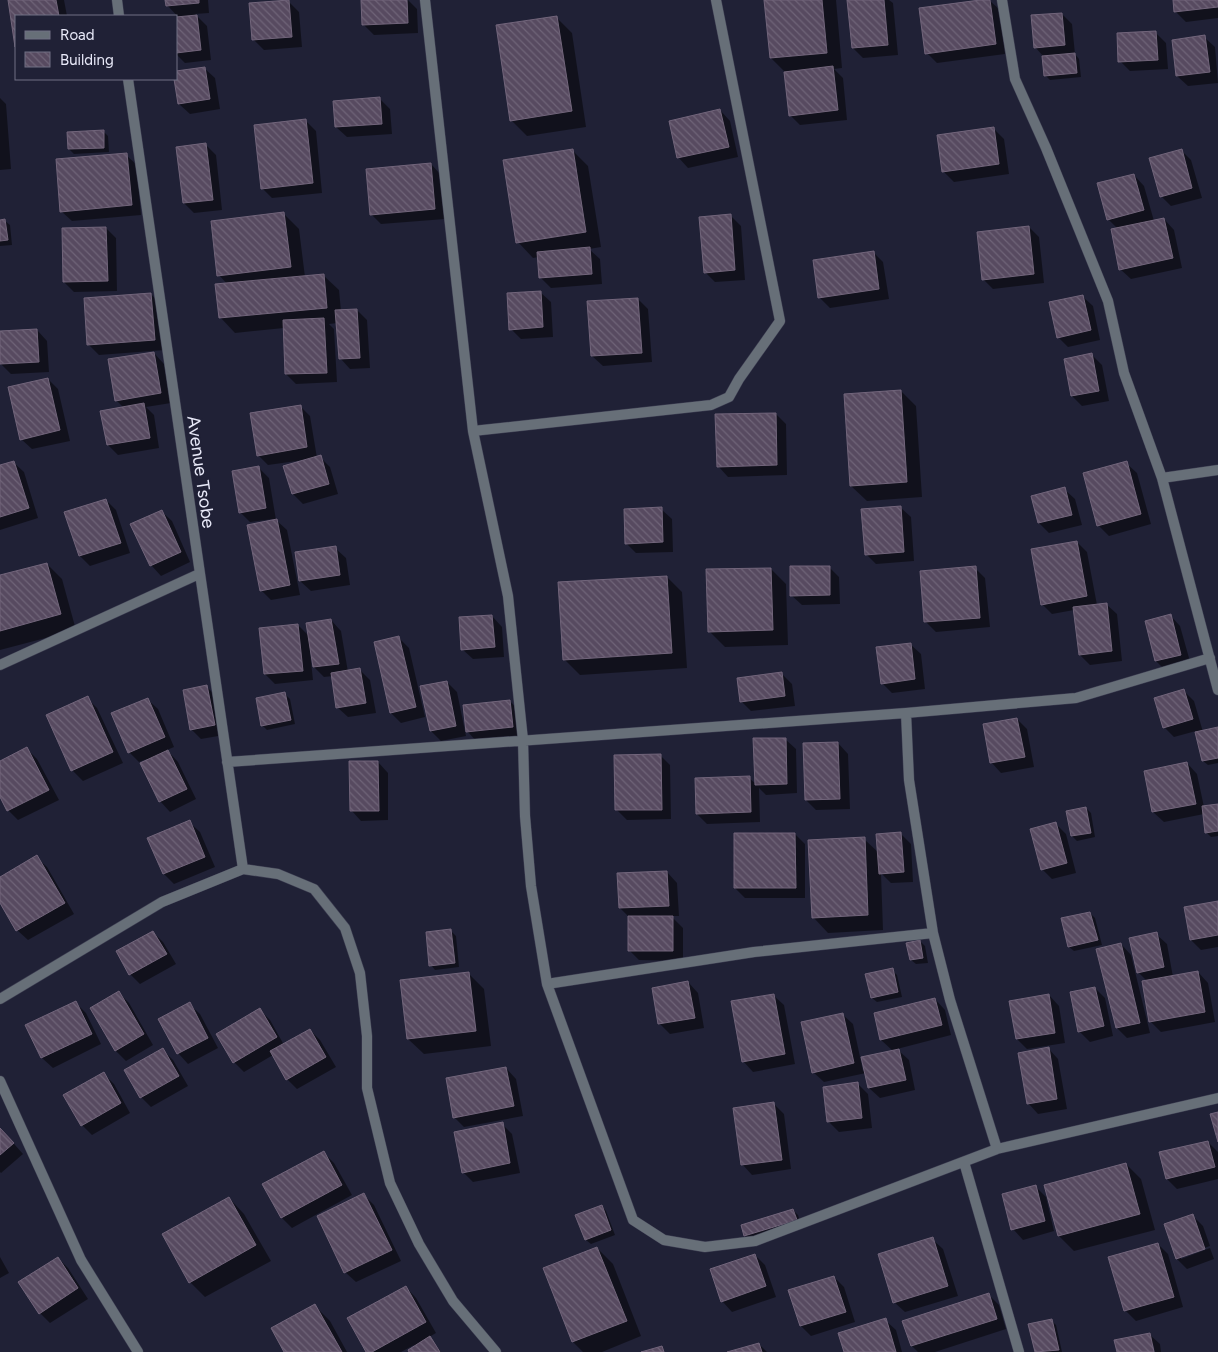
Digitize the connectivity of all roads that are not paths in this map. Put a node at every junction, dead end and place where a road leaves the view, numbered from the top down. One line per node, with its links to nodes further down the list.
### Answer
1 (117, 0): 5 (street)
2 (425, 0): 7 (street)
3 (716, 0): 7 (street)
4 (1002, 0): 9 (street)
5 (119, 15)
6 (128, 80): 10 (street, Avenue Tsobe)
7 (472, 432): 15 (street)
8 (1218, 470): 9 (street)
9 (1162, 478): 11 (street)
10 (199, 574): 12 (street); 16 (street, Avenue Tsobe)
11 (1210, 658): 13 (street); 14 (street)
12 (0, 665)
13 (1218, 690)
14 (906, 713): 15 (street); 18 (street)
15 (523, 740): 16 (street); 19 (street)
16 (227, 762): 17 (street, Avenue Tsobe)
17 (243, 869): 20 (street); 26 (street)
18 (933, 933): 19 (street); 23 (street)
19 (548, 984): 24 (street)
20 (0, 999)
21 (0, 1081): 25 (street)
22 (1218, 1098): 23 (street)
23 (997, 1149): 24 (street)
24 (964, 1162): 27 (street)
25 (138, 1352)
26 (496, 1352)
27 (1019, 1352)

